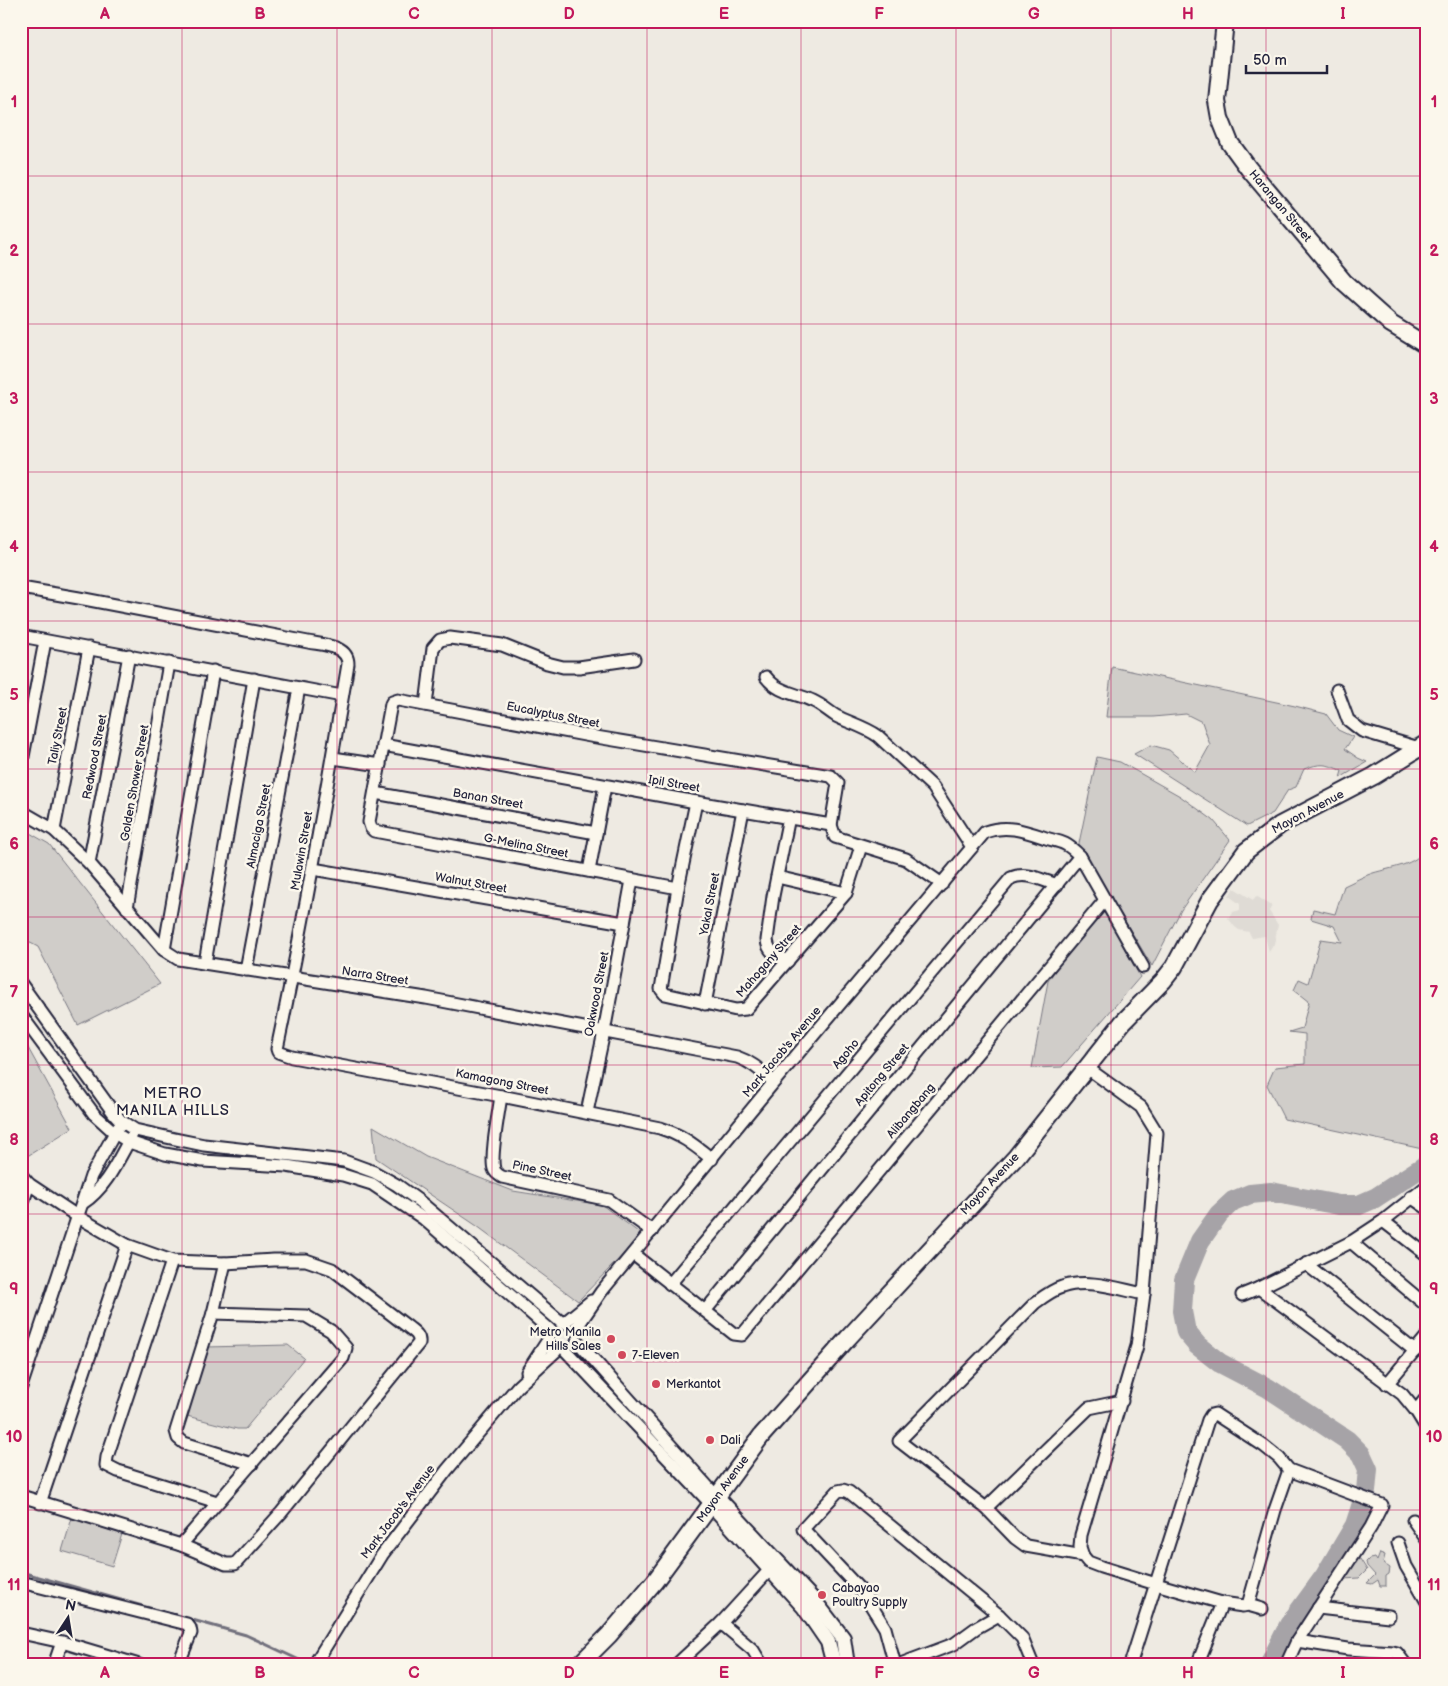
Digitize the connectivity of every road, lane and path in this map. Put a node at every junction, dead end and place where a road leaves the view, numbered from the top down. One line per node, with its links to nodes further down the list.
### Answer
1 (1225, 21): 2 (main road, Harangan Street)
2 (1427, 346)
3 (21, 588): 15 (street, Mulawin Street)
4 (21, 636): 5 (street)
5 (45, 641): 6 (street); 21 (street)
6 (89, 648): 7 (street); 30 (street, Taliy Street)
7 (129, 655): 9 (street); 35 (street, Redwood Street)
8 (634, 659): 16 (street)
9 (169, 663): 10 (street); 45 (street, Golden Shower Street)
10 (213, 671): 12 (street); 47 (street)
11 (766, 676): 33 (street)
12 (254, 679): 13 (street); 49 (street)
13 (299, 688): 15 (street); 51 (street, Almaciga Street)
14 (1337, 690): 18 (street)
15 (342, 696): 19 (street, Mulawin Street)
16 (426, 705): 17 (street, Eucalyptus Street); 28 (street, Eucalyptus Street)
17 (383, 745): 20 (street, Eucalyptus Street); 22 (street, Ipil Street)
18 (1423, 746): 58 (main road, Mayon Avenue)
19 (333, 758): 20 (street); 36 (street, Mulawin Street)
20 (380, 765): 23 (street, Eucalyptus Street)
21 (21, 766)
22 (605, 786): 24 (street, Ipil Street); 31 (street)
23 (375, 793): 29 (street, Eucalyptus Street); 31 (street, Banan Street)
24 (696, 802): 25 (street, Ipil Street); 42 (street, Mahogany Street)
25 (743, 810): 27 (street, Ipil Street); 54 (street, Yakal Street)
26 (21, 811): 30 (street, Narra Street)
27 (789, 818): 28 (street, Ipil Street); 38 (street)
28 (831, 825): 32 (street)
29 (371, 828): 37 (street, G-Melina Street)
30 (54, 830): 35 (street, Narra Street)
31 (596, 833): 37 (street)
32 (861, 846): 40 (street); 43 (street, Mahogany Street)
33 (972, 848): 34 (street, Mark Jacob's Avenue); 40 (street, Mark Jacob's Avenue)
34 (1080, 856): 41 (street, Apitong Street); 44 (street)
35 (89, 863): 45 (street, Narra Street)
36 (313, 869): 46 (street, Walnut Street); 52 (street, Mulawin Street)
37 (589, 871): 39 (street, G-Melina Street)
38 (777, 877): 43 (street); 48 (street)
39 (632, 880): 42 (street, G-Melina Street); 46 (street, Oakwood Street)
40 (942, 884): 59 (street, Mark Jacob's Avenue)
41 (1057, 884): 83 (street, Agoho); 89 (street, Apitong Street)
42 (678, 888): 54 (street, Mahogany Street)
43 (846, 893): 48 (street, Mahogany Street)
44 (1105, 900): 50 (street); 89 (street, Alibangbang)
45 (128, 908): 47 (street, Narra Street)
46 (624, 923): 56 (street, Oakwood Street)
47 (164, 950): 49 (street, Narra Street)
48 (788, 961): 54 (street, Mahogany Street)
49 (205, 963): 51 (street, Narra Street)
50 (1143, 967)
51 (246, 970): 52 (street, Narra Street)
52 (292, 976): 56 (street, Narra Street); 57 (street, Mulawin Street)
53 (21, 984): 62 (street)
54 (705, 1004)
55 (21, 1015): 64 (street)
56 (604, 1032): 59 (street, Narra Street); 61 (street, Oakwood Street)
57 (278, 1052): 60 (street, Kamagong Street)
58 (1086, 1067): 86 (street); 107 (main road, Mayon Avenue)
59 (774, 1082): 66 (street, Mark Jacob's Avenue)
60 (501, 1096): 61 (street, Kamagong Street); 75 (street, Pine Street)
61 (587, 1112): 66 (street, Kamagong Street)
62 (122, 1121): 63 (street); 64 (street)
63 (135, 1130): 65 (street); 91 (street)
64 (115, 1133): 65 (street); 70 (street)
65 (129, 1142): 70 (street); 92 (street)
66 (712, 1159): 75 (street, Mark Jacob's Avenue)
67 (25, 1179): 71 (street); 73 (street)
68 (1427, 1186): 69 (street)
69 (1412, 1197): 72 (street); 74 (street)
70 (83, 1203): 73 (street)
71 (21, 1208)
72 (1427, 1208)
73 (77, 1215): 77 (street); 99 (street)
74 (1383, 1221): 76 (street); 79 (street)
75 (652, 1231): 78 (street, Mark Jacob's Avenue)
76 (1351, 1242): 82 (street); 88 (street)
77 (127, 1245): 80 (street); 109 (street)
78 (633, 1254): 83 (street); 85 (street, Mark Jacob's Avenue)
79 (1427, 1254)
80 (172, 1261): 81 (street); 108 (street)
81 (225, 1263): 90 (street); 114 (street)
82 (1306, 1264): 84 (street); 95 (street)
83 (670, 1284): 89 (street)
84 (1259, 1288): 87 (street); 97 (street)
85 (602, 1292): 91 (street, Mark Jacob's Avenue); 93 (street, Mark Jacob's Avenue)
86 (1144, 1294): 101 (street); 110 (street)
87 (1242, 1295)
88 (1427, 1306)
89 (705, 1310)
90 (213, 1313): 104 (street); 104 (street)
91 (563, 1323): 92 (street); 93 (street)
92 (549, 1335): 96 (street); 98 (street, Mark Jacob's Avenue)
93 (576, 1336): 96 (street); 107 (street)
94 (1427, 1336): 95 (street)
95 (1415, 1350): 97 (street)
96 (561, 1351): 98 (street, Mark Jacob's Avenue); 107 (street)
97 (1387, 1384): 102 (street)
98 (518, 1386): 134 (street, Mark Jacob's Avenue)
99 (21, 1387)
100 (1427, 1397): 102 (street)
101 (1122, 1401): 110 (street); 115 (street)
102 (1416, 1410): 103 (street)
103 (1427, 1429)
104 (252, 1464): 108 (street)
105 (1289, 1470): 118 (street); 121 (street); 122 (street)
106 (21, 1496): 109 (street)
107 (714, 1501): 116 (street); 135 (main road, Mayon Avenue)
108 (217, 1502): 114 (street)
109 (40, 1503): 114 (street)
110 (986, 1508): 115 (street)
111 (1413, 1520): 112 (street)
112 (1427, 1540)
113 (1398, 1543): 119 (street)
114 (181, 1545)
115 (1083, 1556): 118 (street)
116 (774, 1566): 126 (street); 138 (street); 139 (street)
117 (21, 1582): 133 (street)
118 (1156, 1584): 120 (street); 142 (street)
119 (1427, 1602)
120 (1222, 1603): 121 (street); 143 (street)
121 (1248, 1605): 123 (street)
122 (1318, 1608): 125 (street); 128 (street)
123 (1262, 1609)
124 (1000, 1615): 140 (street); 140 (street); 141 (street)
125 (1389, 1616)
126 (721, 1623): 136 (street); 137 (street)
127 (21, 1633): 129 (street)
128 (1297, 1641): 144 (street); 145 (street)
129 (62, 1642): 130 (street); 131 (street)
130 (118, 1662): 132 (street)
131 (54, 1665)
132 (140, 1665)
133 (178, 1665)
134 (314, 1665)
135 (579, 1665)
136 (676, 1665)
137 (762, 1665)
138 (834, 1665)
139 (847, 1665)
140 (896, 1665)
141 (1033, 1665)
142 (1130, 1665)
143 (1197, 1665)
144 (1286, 1665)
145 (1406, 1665)

